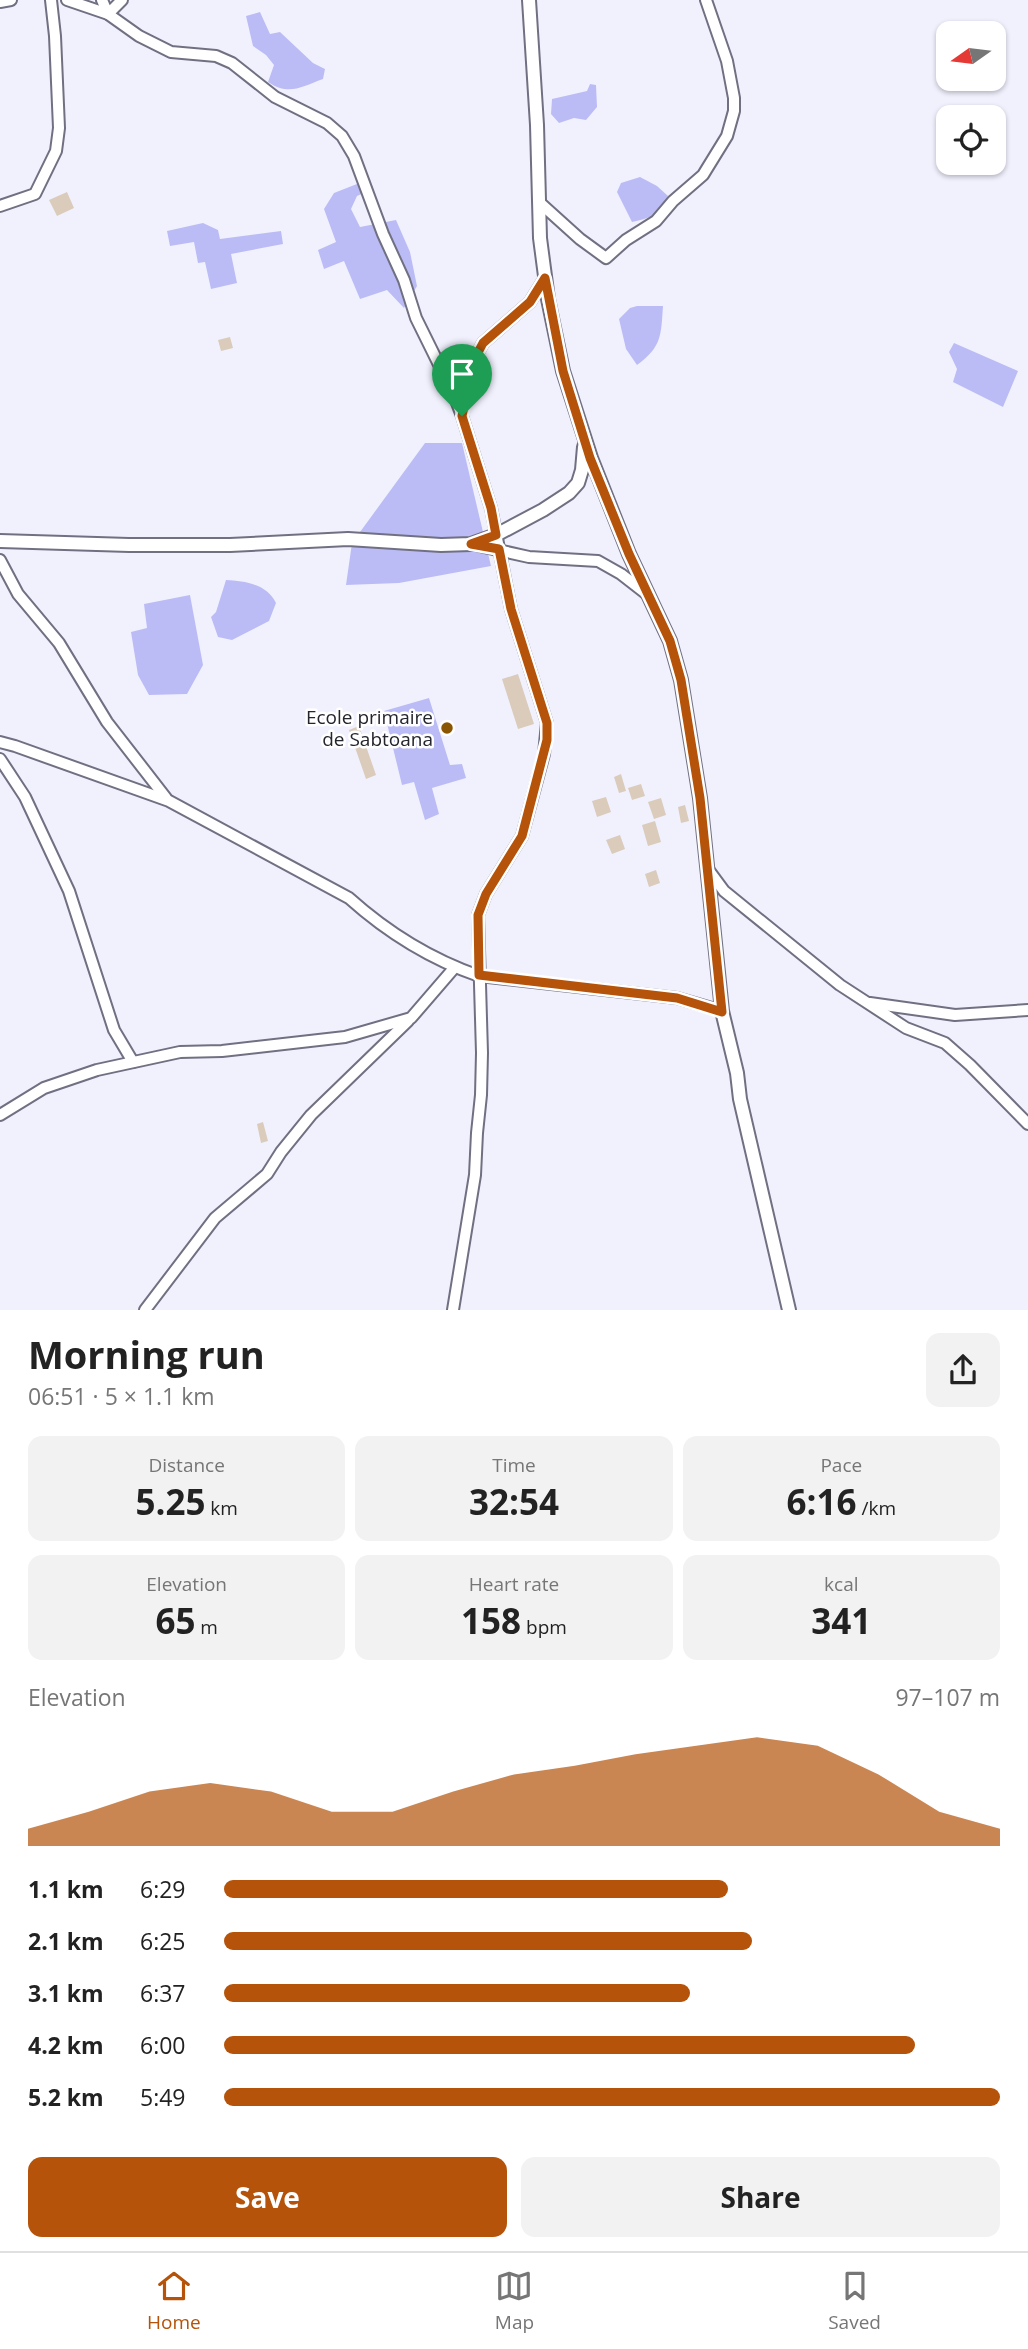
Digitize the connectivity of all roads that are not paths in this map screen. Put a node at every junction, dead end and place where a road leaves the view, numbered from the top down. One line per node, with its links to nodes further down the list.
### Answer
1 (11, 0): 8 (street)
2 (51, 0): 11 (street)
3 (67, 0): 9 (street)
4 (102, 0): 9 (street)
5 (122, 0): 9 (street)
6 (529, 0): 10 (street)
7 (706, 0): 10 (street)
8 (0, 2)
9 (108, 14): 13 (street)
10 (539, 202): 12 (street)
11 (0, 206)
12 (545, 278): 13 (street); 14 (street)
13 (462, 416): 15 (street)
14 (585, 440): 15 (street); 20 (street)
15 (496, 535): 17 (street); 18 (street)
16 (0, 541): 17 (street)
17 (471, 544): 18 (street)
18 (499, 549): 20 (street); 26 (street)
19 (0, 560): 23 (street)
20 (649, 596): 24 (street)
21 (0, 742): 23 (street)
22 (0, 759): 31 (street)
23 (169, 801): 25 (street)
24 (707, 869): 27 (street); 29 (street)
25 (455, 967): 26 (street); 30 (street)
26 (479, 975): 29 (street); 35 (street)
27 (863, 1002): 28 (street); 33 (street)
28 (1028, 1010)
29 (722, 1012): 36 (street)
30 (411, 1018): 31 (street); 34 (street)
31 (133, 1062): 32 (street)
32 (0, 1115)
33 (1028, 1124)
34 (145, 1310)
35 (453, 1310)
36 (789, 1310)

